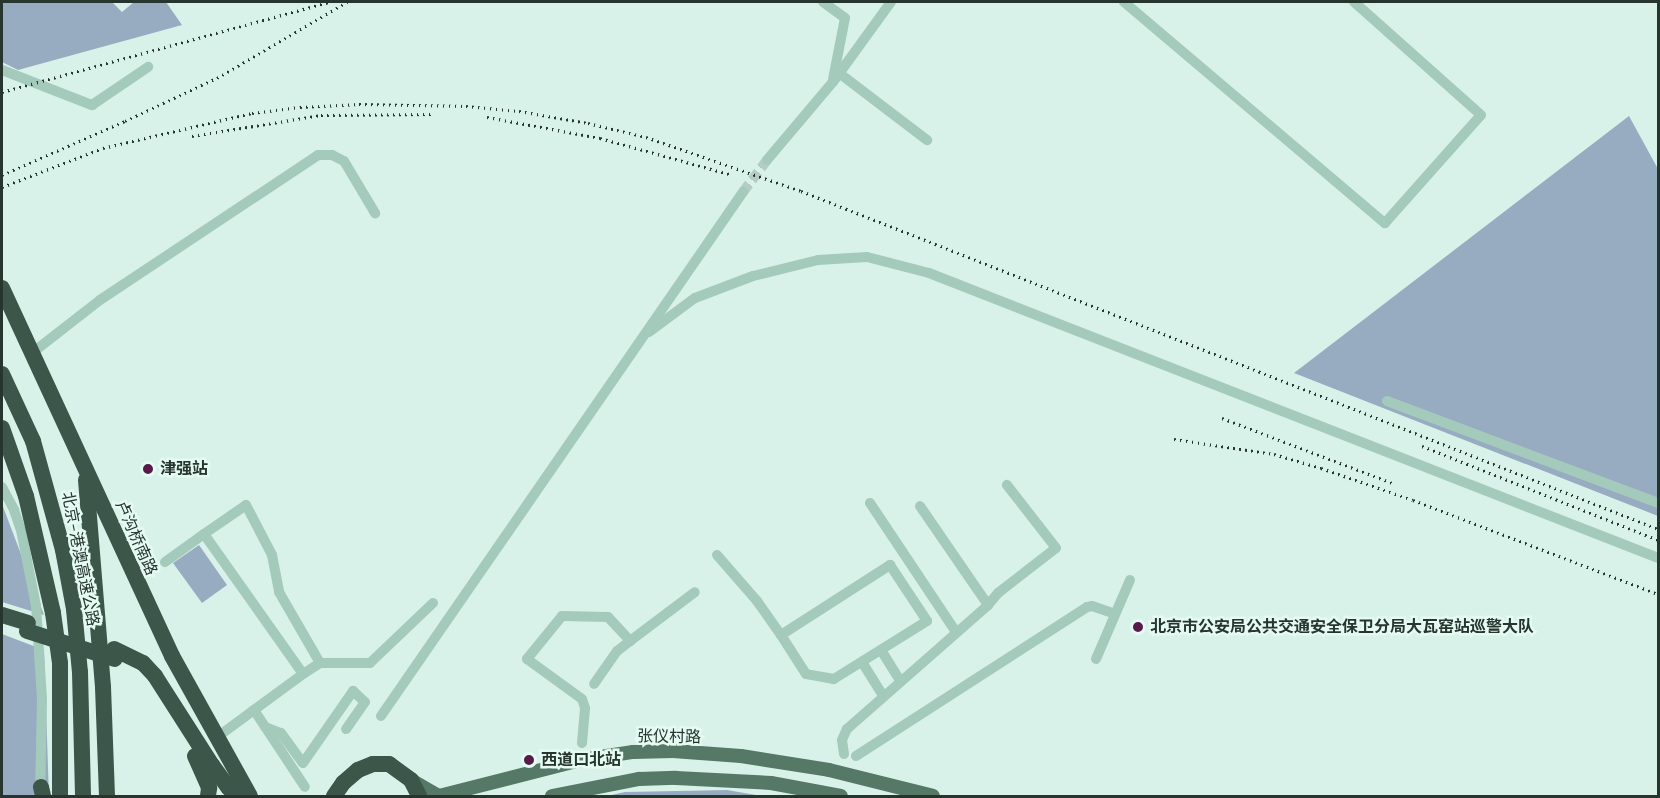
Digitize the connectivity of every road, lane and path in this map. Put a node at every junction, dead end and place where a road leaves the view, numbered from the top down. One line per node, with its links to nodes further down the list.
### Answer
1 (823, 2): 7 (street)
2 (891, 2): 7 (street)
3 (1354, 2): 4 (street)
4 (1131, 4)
5 (148, 67): 6 (street)
6 (2, 70)
7 (836, 77): 8 (street); 9 (street)
8 (927, 140)
9 (767, 160)
10 (743, 192): 13 (street)
11 (375, 213): 14 (street)
12 (2, 288): 14 (highway, 卢沟桥南路)
13 (649, 332): 26 (street); 49 (street)
14 (32, 353): 18 (highway, 卢沟桥南路)
15 (2, 374): 62 (highway, 北京-港澳高速公路)
16 (1387, 401): 22 (street)
17 (2, 428): 61 (highway)
18 (85, 466): 52 (highway, 卢沟桥南路); 53 (highway)
19 (1007, 485): 31 (street)
20 (2, 487): 60 (street)
21 (870, 503): 36 (street)
22 (1659, 503)
23 (920, 506): 31 (street)
24 (204, 534): 27 (street); 43 (street); 44 (street)
25 (717, 555): 37 (street)
26 (1659, 558)
27 (165, 562)
28 (1130, 580): 32 (street)
29 (695, 592): 38 (street)
30 (433, 603): 43 (street)
31 (988, 605): 36 (street)
32 (1115, 614): 41 (street); 56 (street)
33 (2, 615): 35 (highway)
34 (2, 623): 35 (highway)
35 (27, 627): 40 (highway)
36 (956, 632): 45 (street)
37 (781, 635): 39 (street); 42 (street)
38 (630, 641): 46 (street); 54 (street)
39 (881, 650): 42 (street); 45 (street)
40 (114, 654): 57 (highway); 67 (highway)
41 (1096, 659)
42 (862, 662): 47 (street)
43 (320, 663): 44 (street)
44 (303, 674): 48 (street)
45 (900, 681): 47 (street)
46 (594, 684)
47 (883, 695): 55 (street)
48 (254, 710): 50 (street); 52 (street)
49 (381, 716)
50 (265, 727): 51 (street); 59 (street)
51 (346, 729)
52 (216, 738): 68 (highway, 卢沟桥南路)
53 (106, 742): 63 (highway); 64 (highway)
54 (582, 743)
55 (844, 753)
56 (856, 756)
57 (203, 771): 65 (highway); 66 (highway)
58 (411, 780): 69 (highway); 70 (highway); 73 (main road, 张仪村路)
59 (305, 787)
60 (41, 793)
61 (60, 796)
62 (83, 796)
63 (106, 796)
64 (115, 796)
65 (208, 796)
66 (228, 796)
67 (240, 796)
68 (250, 796)
69 (334, 796)
70 (418, 796)
71 (552, 796): 72 (main road)
72 (841, 796)
73 (933, 796)

